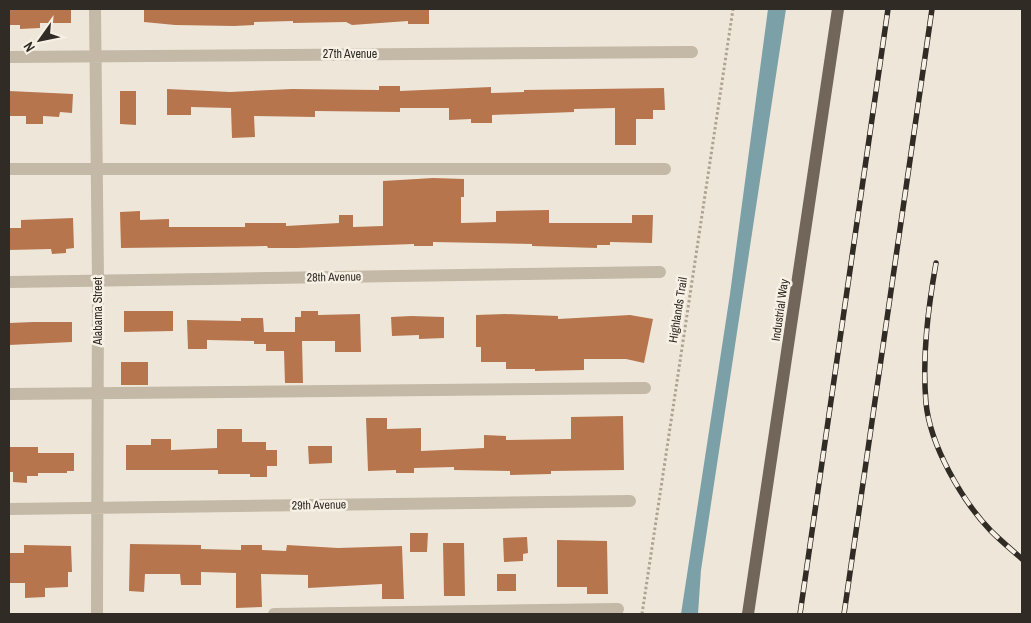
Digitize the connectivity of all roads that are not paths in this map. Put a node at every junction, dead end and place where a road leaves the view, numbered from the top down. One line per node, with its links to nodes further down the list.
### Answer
1 (95, 9): 5 (street, Alabama Street)
2 (838, 9): 21 (main road, Industrial Way)
3 (692, 52): 5 (street, 27th Avenue)
4 (9, 56): 5 (street, 27th Avenue)
5 (95, 56): 7 (street, Alabama Street)
6 (9, 169): 7 (street)
7 (96, 169): 8 (street); 10 (street, Alabama Street)
8 (665, 169)
9 (660, 272): 10 (street, 28th Avenue)
10 (98, 281): 11 (street, 28th Avenue); 14 (street, Alabama Street)
11 (9, 282)
12 (645, 388): 14 (street)
13 (9, 394): 14 (street)
14 (97, 394): 16 (street, Alabama Street)
15 (630, 501): 16 (street, 29th Avenue)
16 (98, 508): 17 (street, 29th Avenue); 19 (street, Alabama Street)
17 (9, 509)
18 (618, 609): 20 (street)
19 (97, 614)
20 (274, 614)
21 (748, 614)

